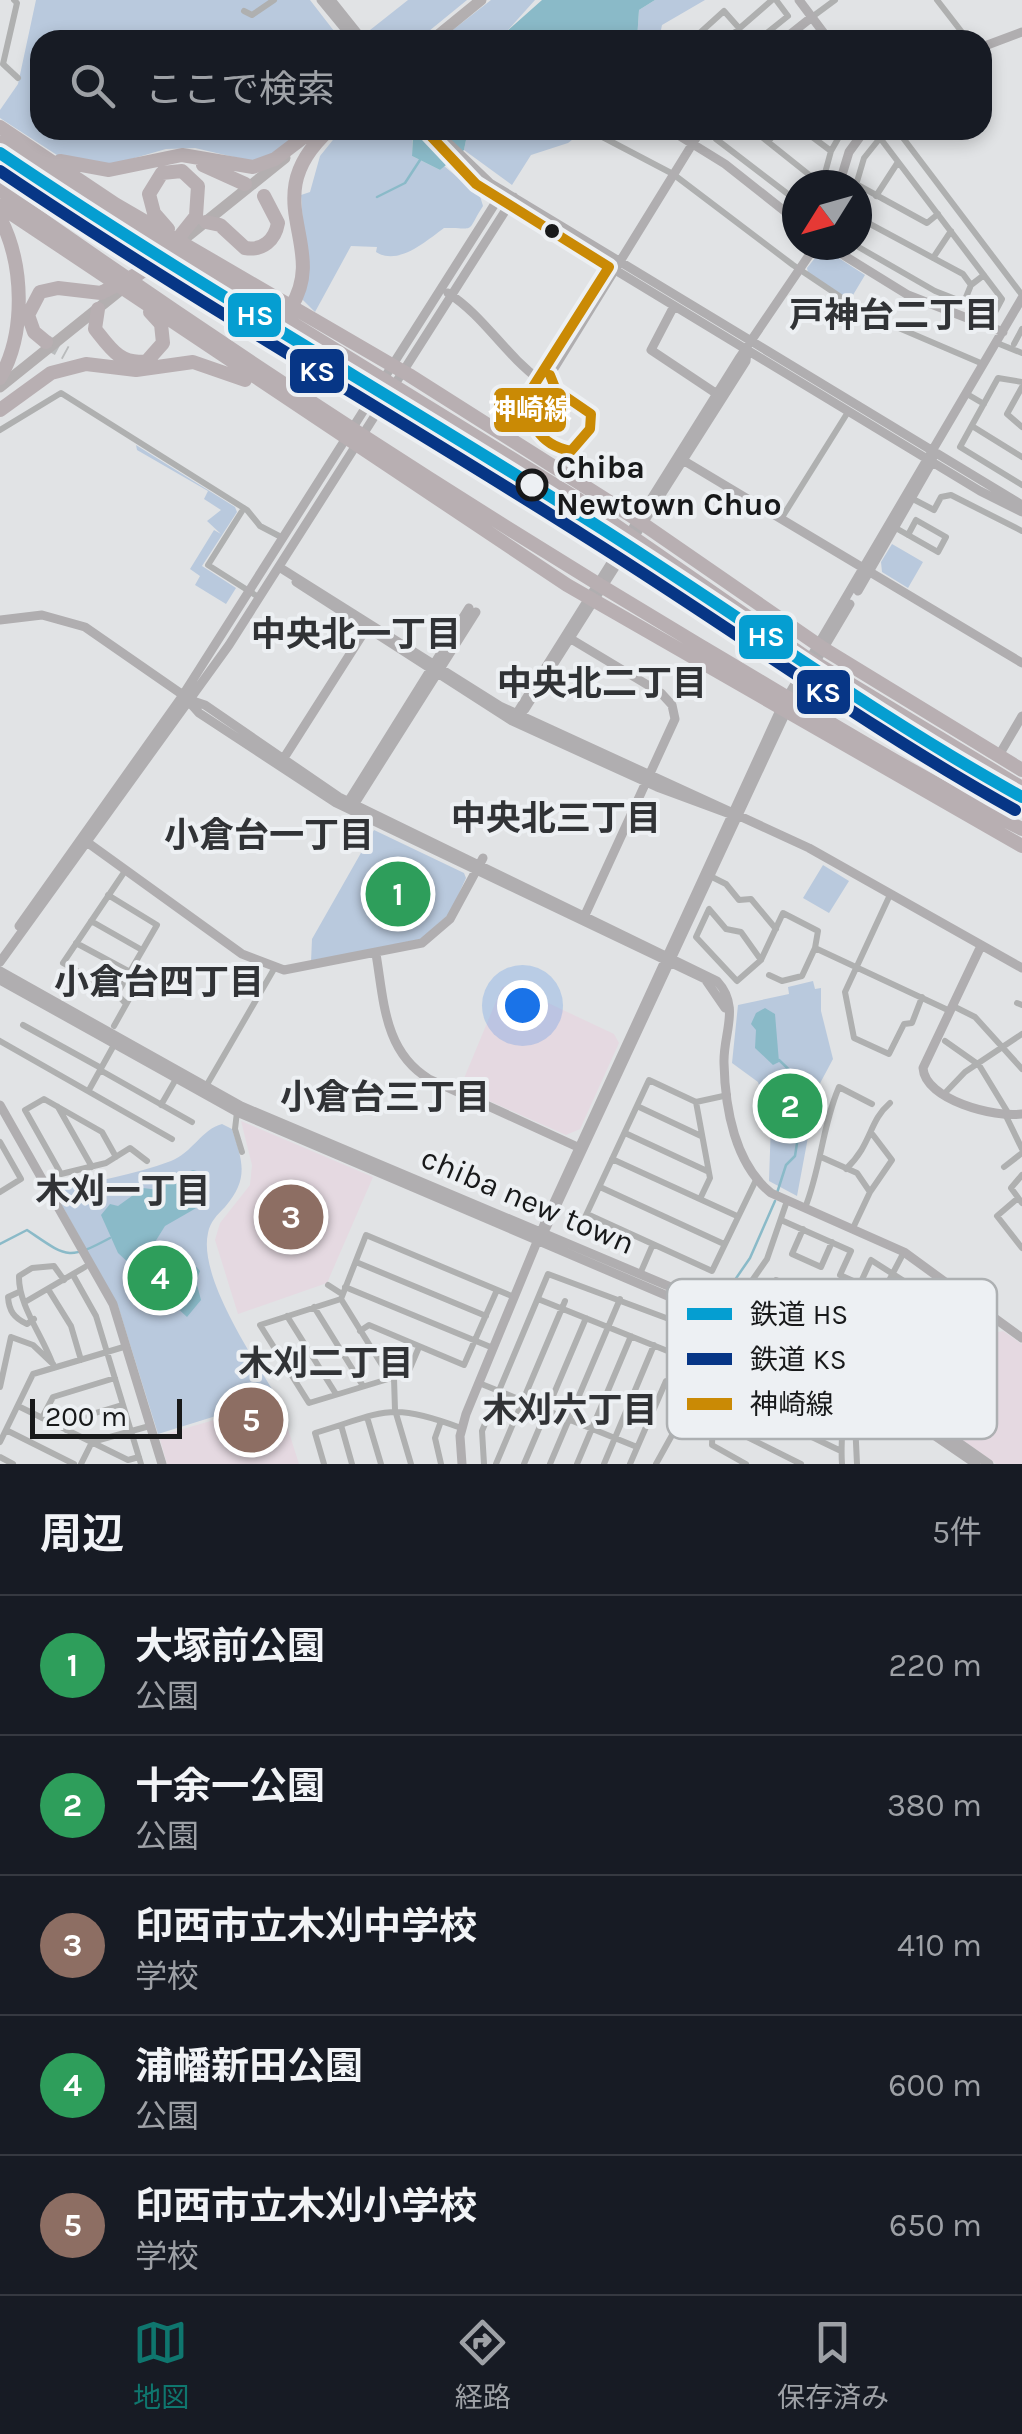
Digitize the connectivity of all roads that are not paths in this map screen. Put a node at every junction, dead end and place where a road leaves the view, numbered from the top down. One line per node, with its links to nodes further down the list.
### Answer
1 (14, 0): 15 (street)
2 (274, 0): 11 (street)
3 (321, 0): 16 (street)
4 (331, 0): 17 (street)
5 (482, 0): 18 (main road)
6 (774, 0): 10 (street); 14 (street)
7 (795, 0): 10 (street); 12 (street)
8 (835, 0): 12 (street)
9 (937, 0): 23 (street)
10 (782, 8): 20 (street)
11 (244, 11)
12 (812, 18): 21 (street); 22 (street)
13 (0, 26): 15 (street)
14 (739, 28): 19 (street)
15 (12, 30): 26 (street)
16 (346, 30)
17 (355, 30)
18 (444, 30)
19 (703, 30)
20 (770, 30)
21 (796, 30)
22 (821, 30)
23 (960, 30)
24 (1022, 32): 25 (street)
25 (992, 43)
26 (1, 63): 27 (street); 28 (street)
27 (0, 75)
28 (18, 78)
29 (0, 125): 50 (highway); 92 (highway)
30 (302, 140): 50 (highway)
31 (304, 140): 73 (main road)
32 (318, 140): 101 (highway)
33 (433, 140): 61 (street)
34 (445, 140): 61 (street)
35 (609, 140): 57 (street)
36 (686, 140): 47 (street)
37 (695, 140): 47 (street)
38 (717, 140): 51 (street)
39 (816, 140): 48 (street)
40 (836, 140): 48 (street)
41 (858, 140): 54 (street)
42 (878, 140): 55 (street)
43 (882, 140): 49 (street)
44 (904, 140): 56 (street)
45 (768, 141): 52 (street)
46 (0, 143): 164 (highway)
47 (692, 144): 57 (street); 58 (street)
48 (830, 151): 53 (street)
49 (898, 162): 59 (street); 67 (street)
50 (148, 163): 60 (highway)
51 (750, 164): 58 (street); 62 (street)
52 (804, 170)
53 (826, 170)
54 (845, 170)
55 (860, 170)
56 (927, 170): 59 (street); 77 (street)
57 (673, 174): 86 (street); 87 (street)
58 (741, 176): 70 (street)
59 (912, 181): 71 (street)
60 (245, 184)
61 (488, 187): 65 (street)
62 (782, 189)
63 (0, 190): 167 (highway)
64 (872, 194): 67 (street)
65 (501, 195): 68 (street); 93 (street)
66 (264, 196): 73 (highway)
67 (876, 196): 71 (street)
68 (511, 201): 86 (street); 95 (street)
69 (0, 206): 79 (highway)
70 (782, 209)
71 (938, 214): 76 (street)
72 (0, 218): 114 (highway)
73 (206, 222): 75 (main road)
74 (872, 225): 83 (street)
75 (188, 231): 78 (highway); 92 (highway)
76 (951, 232): 81 (street); 83 (street)
77 (984, 245): 81 (street); 96 (street)
78 (165, 254): 88 (main road)
79 (74, 256): 97 (highway); 124 (highway)
80 (872, 256): 82 (street)
81 (970, 256): 90 (street)
82 (875, 258): 89 (street); 94 (street)
83 (933, 258): 91 (street)
84 (806, 260): 87 (street)
85 (849, 260): 89 (street)
86 (614, 267): 100 (street); 107 (street); 113 (street); 115 (street)
87 (800, 270): 107 (street); 111 (street)
88 (143, 271): 97 (highway)
89 (866, 272): 99 (street)
90 (984, 275): 91 (street); 98 (street)
91 (971, 285): 98 (street)
92 (255, 286): 101 (highway)
93 (442, 288): 95 (street); 112 (street)
94 (935, 291): 98 (street); 99 (street)
95 (451, 295): 112 (street); 115 (street)
96 (1022, 297): 103 (street)
97 (103, 300): 104 (highway); 117 (main road)
98 (964, 302)
99 (929, 305): 103 (street)
100 (674, 306): 107 (street); 119 (street)
101 (291, 308): 112 (highway)
102 (1022, 330): 106 (street)
103 (1003, 332): 105 (street)
104 (46, 342)
105 (997, 343): 109 (street); 111 (street)
106 (1014, 344)
107 (749, 347): 119 (street); 123 (street); 130 (street); 131 (street)
108 (66, 353): 110 (highway)
109 (1022, 353)
110 (92, 363): 122 (highway); 124 (highway)
111 (984, 364): 120 (street)
112 (395, 371): 128 (street); 153 (highway)
113 (550, 375): 115 (street); 118 (street)
114 (0, 378)
115 (538, 379): 118 (street); 118 (street)
116 (1022, 384): 121 (street); 126 (street)
117 (0, 387)
118 (556, 390)
119 (717, 394): 131 (street)
120 (967, 394): 121 (street); 130 (street)
121 (984, 404): 125 (street)
122 (0, 410)
123 (848, 412): 130 (street); 138 (street)
124 (307, 415): 128 (highway)
125 (972, 426): 129 (street); 132 (street)
126 (1022, 427)
127 (0, 430): 136 (street)
128 (352, 441): 142 (street); 144 (street); 157 (highway)
129 (1022, 457)
130 (931, 458): 133 (street); 135 (street); 137 (street); 145 (street)
131 (680, 459): 138 (street); 148 (street)
132 (990, 468): 133 (street); 134 (street)
133 (982, 484): 137 (street)
134 (1022, 485)
135 (911, 498): 139 (street); 140 (street)
136 (244, 508): 142 (street); 146 (street)
137 (1022, 508)
138 (780, 520): 145 (street)
139 (894, 528): 141 (street); 145 (street)
140 (1022, 531)
141 (908, 535): 141 (street)
142 (283, 538): 143 (street)
143 (268, 562): 144 (street); 146 (street)
144 (279, 569): 147 (street); 151 (street); 155 (street)
145 (865, 572): 153 (street); 154 (street)
146 (249, 591): 147 (street); 156 (street)
147 (260, 598): 156 (street)
148 (588, 604): 152 (street); 159 (street)
149 (472, 610): 155 (street)
150 (0, 620): 156 (street)
151 (366, 629): 155 (street); 161 (street)
152 (570, 639): 159 (street); 163 (street)
153 (819, 651): 157 (street); 160 (highway)
154 (1022, 663)
155 (435, 670): 159 (street); 165 (street)
156 (186, 698): 161 (street); 165 (street); 168 (street)
157 (784, 710): 166 (street); 169 (highway)
158 (1022, 716): 160 (street)
159 (515, 717): 163 (street)
160 (998, 757): 162 (highway)
161 (282, 761): 165 (street)
162 (1022, 770)
163 (650, 779): 166 (street); 176 (street)
164 (1022, 788)
165 (351, 805): 170 (street)
166 (736, 815): 172 (street); 174 (street); 185 (street)
167 (1022, 829)
168 (85, 840): 171 (street); 183 (street); 187 (street)
169 (1022, 846)
170 (478, 863): 176 (street); 184 (street)
171 (126, 871): 173 (street); 189 (street)
172 (712, 876): 175 (street); 178 (street)
173 (108, 895): 177 (street); 182 (street)
174 (889, 897): 181 (street); 188 (street)
175 (704, 906): 185 (street); 186 (street); 186 (street)
176 (584, 918): 185 (street)
177 (91, 920): 179 (street); 182 (street)
178 (776, 929): 180 (street); 186 (street)
179 (76, 942): 192 (street); 196 (street)
180 (815, 948): 188 (street); 193 (street)
181 (980, 948): 190 (street); 199 (street)
182 (142, 950): 192 (street)
183 (0, 952)
184 (376, 954): 189 (street); 233 (street)
185 (670, 958): 214 (street); 233 (street)
186 (761, 960)
187 (0, 962)
188 (856, 967): 197 (street); 197 (street)
189 (274, 968): 212 (street)
190 (1022, 968)
191 (0, 971): 212 (street, chiba new town)
192 (130, 972): 196 (street)
193 (769, 974)
194 (0, 980): 205 (street, chiba new town)
195 (137, 985): 198 (street)
196 (117, 994): 198 (street)
197 (922, 998): 199 (street)
198 (126, 1004): 201 (street)
199 (952, 1009): 206 (street); 213 (street)
200 (23, 1025): 208 (street)
201 (114, 1026)
202 (1022, 1034): 206 (street)
203 (0, 1040): 211 (street)
204 (945, 1041): 207 (street)
205 (114, 1045): 208 (street); 210 (street, chiba new town)
206 (1005, 1046): 207 (street); 209 (street)
207 (980, 1065): 213 (street); 224 (street)
208 (100, 1069): 211 (street); 219 (street)
209 (1022, 1069)
210 (176, 1079): 212 (street, chiba new town); 219 (street)
211 (89, 1090): 230 (street)
212 (203, 1090): 222 (street, chiba new town)
213 (944, 1094): 224 (street)
214 (728, 1096): 215 (street); 246 (street)
215 (696, 1102): 220 (street); 229 (street)
216 (890, 1103): 228 (street)
217 (872, 1104): 238 (street)
218 (0, 1105): 232 (street)
219 (161, 1105): 225 (street)
220 (637, 1106): 226 (street); 229 (street)
221 (58, 1107): 227 (street); 237 (street); 241 (street)
222 (242, 1112): 235 (street); 260 (street, chiba new town)
223 (1022, 1114): 224 (street)
224 (1008, 1116): 234 (street)
225 (192, 1122)
226 (624, 1133): 239 (street); 244 (street)
227 (39, 1134): 232 (street); 241 (street)
228 (872, 1134): 243 (street); 249 (street)
229 (702, 1136): 244 (street)
230 (172, 1140)
231 (0, 1142): 236 (street)
232 (22, 1143): 266 (street)
233 (582, 1149): 260 (street)
234 (1022, 1151): 242 (street)
235 (242, 1152)
236 (3, 1153): 248 (street)
237 (116, 1157): 240 (street); 241 (street)
238 (821, 1158): 243 (street); 253 (street)
239 (612, 1159): 247 (street); 250 (street)
240 (147, 1161)
241 (92, 1167)
242 (1004, 1167)
243 (846, 1169): 249 (street)
244 (708, 1172): 250 (street)
245 (1022, 1175): 252 (street)
246 (756, 1180): 251 (street); 255 (street)
247 (600, 1187): 254 (street); 263 (street)
248 (0, 1192)
249 (870, 1192): 258 (street)
250 (700, 1199): 255 (street)
251 (788, 1201): 253 (street); 256 (street)
252 (1020, 1201): 264 (street)
253 (805, 1208): 258 (street)
254 (587, 1214): 257 (street); 262 (street)
255 (737, 1216): 263 (street)
256 (781, 1220): 259 (street); 271 (street)
257 (580, 1228)
258 (853, 1228): 265 (street)
259 (803, 1229): 261 (street); 261 (street)
260 (540, 1236): 269 (street, chiba new town); 283 (street, chiba new town); 285 (street)
261 (832, 1242): 272 (street)
262 (653, 1244): 263 (street); 269 (street)
263 (724, 1244)
264 (1022, 1248)
265 (904, 1252): 268 (street); 276 (street)
266 (84, 1257): 270 (street); 303 (street)
267 (356, 1262): 281 (street); 284 (street); 292 (street)
268 (894, 1272): 273 (street); 274 (street); 275 (street)
269 (640, 1274): 279 (street, chiba new town)
270 (73, 1275): 277 (street); 307 (street)
271 (753, 1279)
272 (849, 1279)
273 (862, 1279)
274 (890, 1279)
275 (905, 1279)
276 (942, 1279)
277 (64, 1280): 280 (street); 282 (street)
278 (328, 1285): 284 (street)
279 (667, 1285)
280 (48, 1289): 288 (street); 308 (street)
281 (497, 1290): 285 (street); 292 (street)
282 (19, 1292): 288 (street); 296 (street)
283 (667, 1292)
284 (343, 1293): 290 (street); 298 (street); 301 (street)
285 (515, 1298): 305 (street)
286 (538, 1299): 287 (street); 289 (street); 316 (street)
287 (620, 1299): 294 (street); 297 (street)
288 (24, 1302): 296 (street)
289 (563, 1305): 293 (street); 318 (street)
290 (314, 1308): 291 (street); 314 (street)
291 (287, 1316): 317 (street); 317 (street)
292 (486, 1316): 301 (street)
293 (586, 1318): 297 (street); 322 (street)
294 (667, 1318)
295 (997, 1318): 299 (street)
296 (34, 1319): 309 (street)
297 (608, 1327): 300 (street); 326 (street)
298 (360, 1330): 304 (street); 311 (street)
299 (1022, 1335)
300 (631, 1336): 302 (street); 330 (street)
301 (475, 1341): 304 (street); 305 (street)
302 (654, 1345): 306 (street); 334 (street)
303 (127, 1346): 307 (street); 351 (street)
304 (418, 1348): 311 (street)
305 (494, 1348): 313 (street)
306 (667, 1350)
307 (107, 1352): 308 (street); 310 (street)
308 (81, 1360): 309 (street)
309 (54, 1366): 315 (street); 320 (street)
310 (115, 1378): 319 (street); 324 (street)
311 (392, 1378): 314 (street); 321 (street)
312 (667, 1380): 345 (street)
313 (479, 1382): 316 (street); 329 (street)
314 (363, 1386): 317 (street)
315 (0, 1387)
316 (499, 1390): 318 (street); 358 (street)
317 (336, 1394)
318 (523, 1400): 322 (street); 359 (street)
319 (123, 1405): 332 (street); 333 (street)
320 (18, 1406): 324 (street); 331 (street)
321 (395, 1410): 323 (street); 325 (street); 355 (street)
322 (547, 1410): 326 (street); 360 (street)
323 (367, 1417): 327 (street); 354 (street)
324 (42, 1418): 332 (street)
325 (441, 1420): 329 (street); 356 (street)
326 (569, 1420): 330 (street); 361 (street)
327 (341, 1426): 352 (street); 353 (street)
328 (146, 1427): 333 (street)
329 (461, 1428): 357 (street)
330 (592, 1429): 334 (street); 362 (street)
331 (6, 1430): 343 (street); 350 (street)
332 (66, 1430): 344 (street)
333 (130, 1430): 344 (street); 348 (street)
334 (614, 1438): 345 (street); 363 (street)
335 (672, 1439): 365 (street)
336 (712, 1439): 366 (street)
337 (751, 1439): 367 (street)
338 (816, 1439): 346 (street)
339 (840, 1439): 346 (street)
340 (855, 1439): 369 (street)
341 (945, 1439): 370 (street, chiba new town)
342 (951, 1439): 371 (street, chiba new town)
343 (0, 1442)
344 (92, 1442): 348 (street); 350 (street)
345 (637, 1448): 364 (street)
346 (841, 1451): 368 (street)
347 (0, 1458): 349 (street)
348 (140, 1460)
349 (13, 1464)
350 (77, 1464)
351 (162, 1464)
352 (324, 1464)
353 (352, 1464)
354 (381, 1464)
355 (411, 1464)
356 (441, 1464)
357 (462, 1464)
358 (484, 1464)
359 (496, 1464)
360 (524, 1464)
361 (550, 1464)
362 (577, 1464)
363 (604, 1464)
364 (630, 1464)
365 (656, 1464)
366 (746, 1464)
367 (801, 1464)
368 (842, 1464)
369 (857, 1464)
370 (976, 1464)
371 (989, 1464)

